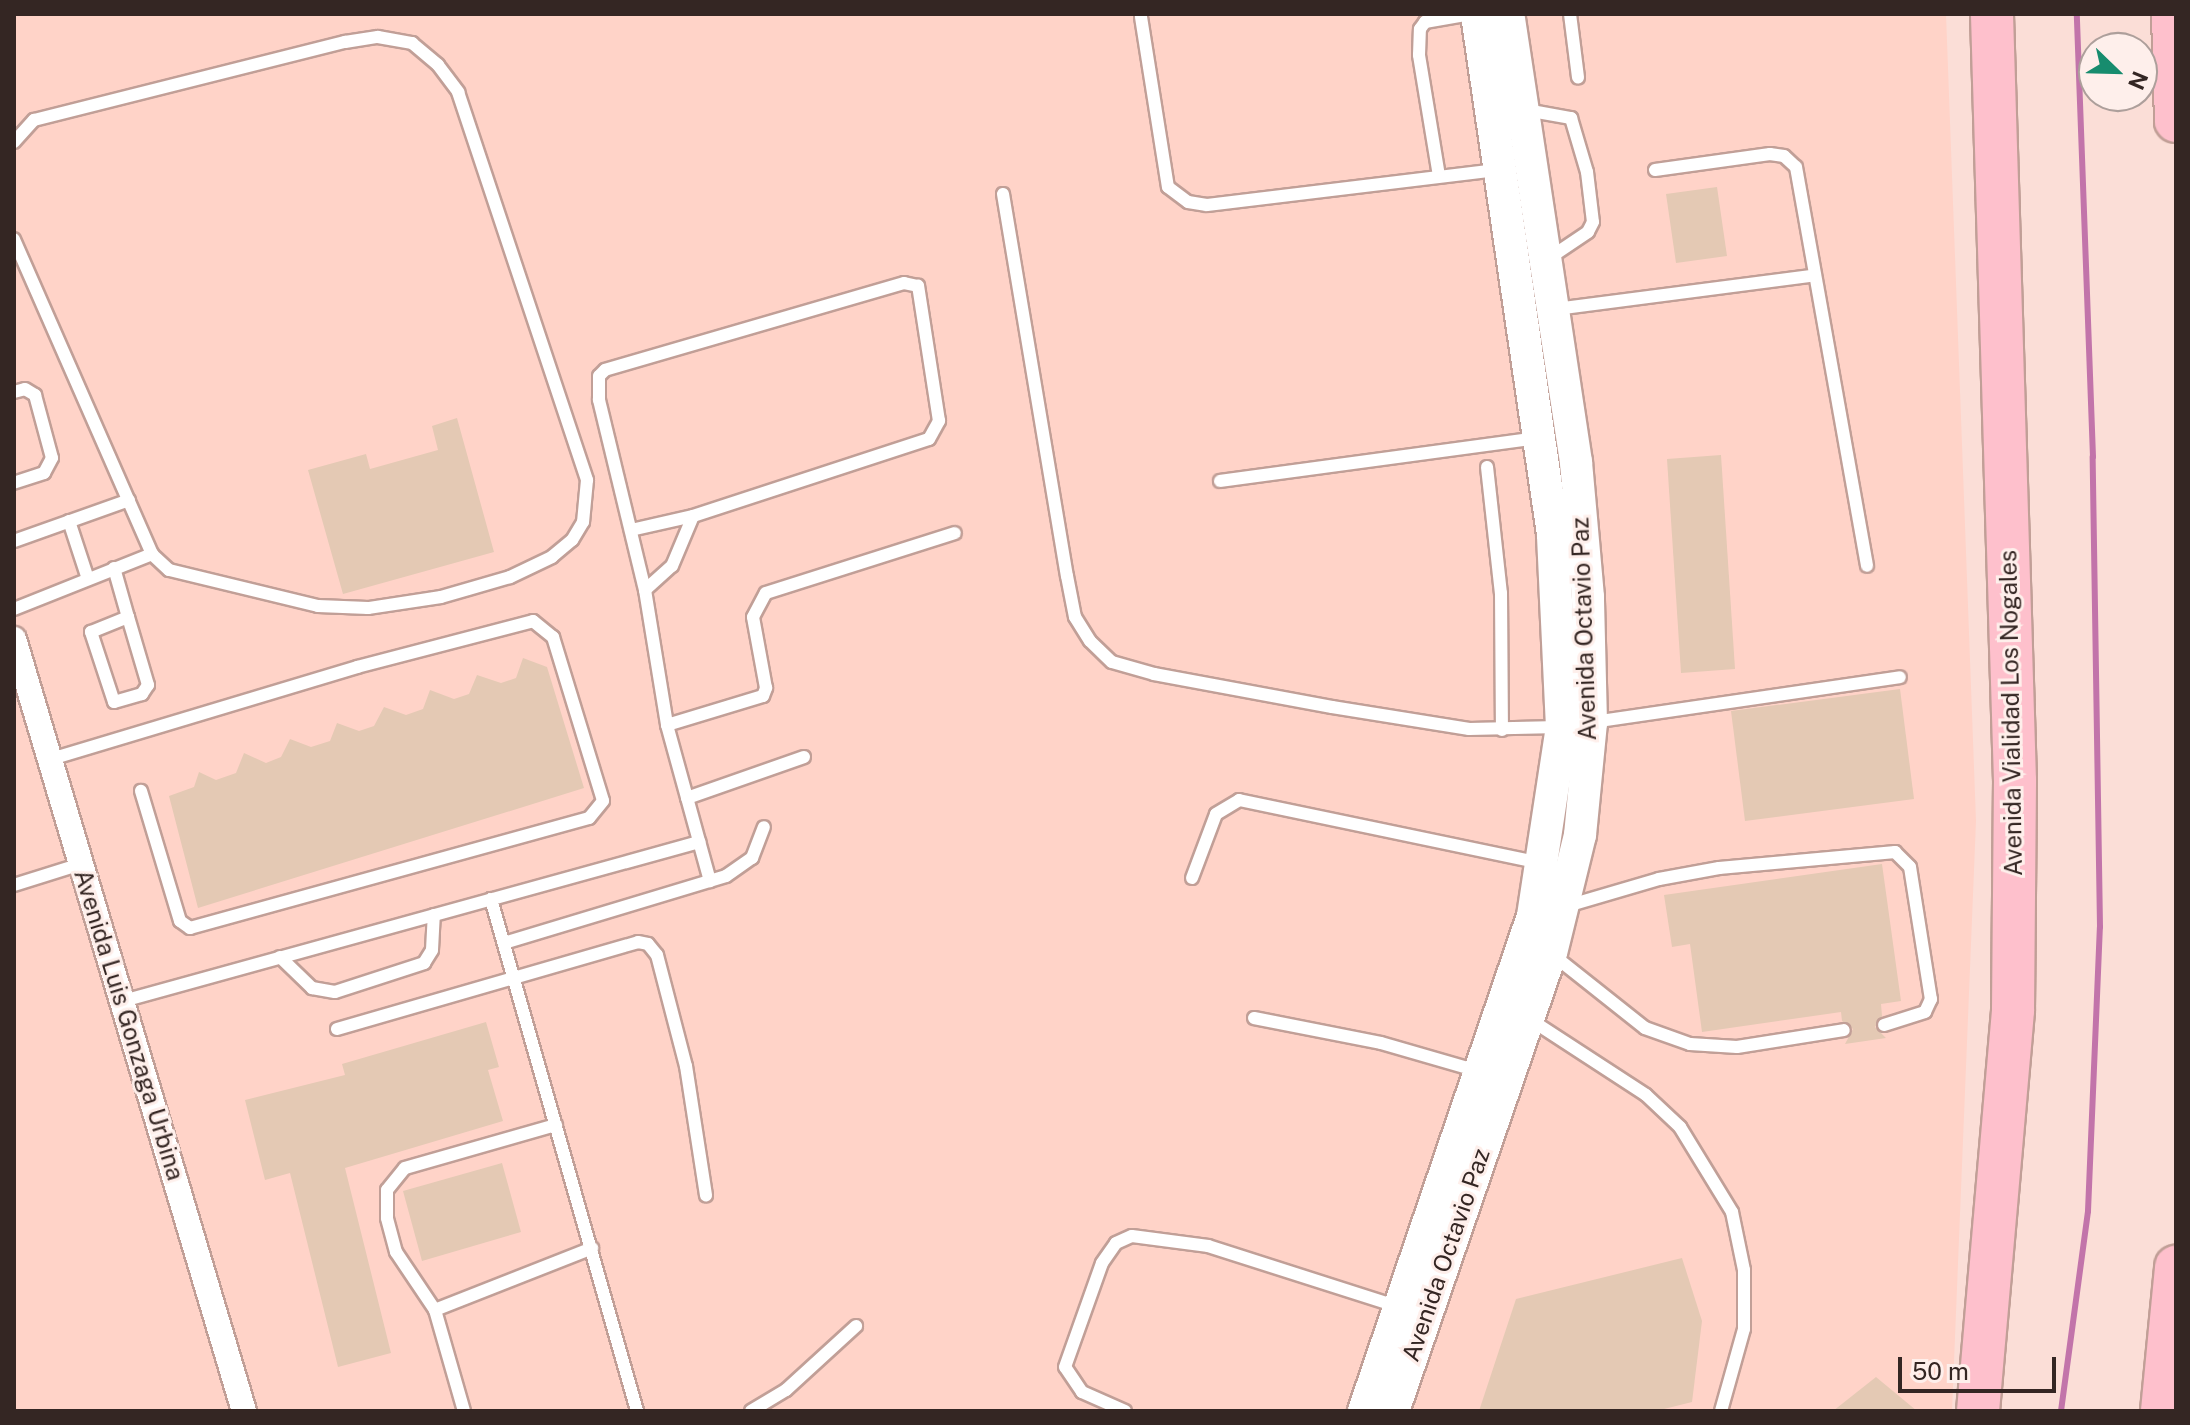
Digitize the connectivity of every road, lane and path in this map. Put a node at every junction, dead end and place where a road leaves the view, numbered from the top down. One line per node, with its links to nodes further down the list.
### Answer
1 (1475, 14): 12 (street, Avenida Octavio Paz); 14 (lane)
2 (1508, 14): 9 (street, Avenida Octavio Paz)
3 (1570, 14): 7 (lane)
4 (1992, 14): 83 (highway, Avenida Vialidad Los Nogales)
5 (2173, 14): 8 (highway)
6 (1141, 17): 14 (lane)
7 (1578, 77)
8 (2176, 107): 10 (highway)
9 (1522, 110): 17 (street, Avenida Octavio Paz); 17 (lane)
10 (2176, 121)
11 (14, 142): 31 (lane)
12 (1500, 169): 14 (lane); 21 (street, Avenida Octavio Paz)
13 (1655, 170): 18 (lane)
14 (1439, 176)
15 (1003, 194): 42 (lane)
16 (14, 239): 25 (lane)
17 (1545, 261): 19 (street, Avenida Octavio Paz)
18 (1811, 276): 19 (lane); 32 (lane)
19 (1552, 310): 41 (street, Avenida Octavio Paz)
20 (14, 392): 24 (lane)
21 (1539, 438): 23 (lane); 41 (street, Avenida Octavio Paz)
22 (1487, 467): 42 (lane)
23 (1220, 481)
24 (14, 483)
25 (129, 500): 27 (lane); 31 (lane)
26 (693, 516): 28 (lane); 28 (lane); 35 (lane)
27 (69, 521): 30 (lane); 34 (lane)
28 (631, 530): 35 (lane)
29 (955, 533): 40 (lane)
30 (14, 541)
31 (152, 554): 33 (lane)
32 (1867, 566)
33 (114, 568): 34 (lane); 37 (lane)
34 (88, 579): 36 (lane)
35 (645, 590): 40 (lane)
36 (14, 609)
37 (128, 617): 37 (lane)
38 (14, 639): 44 (street, Avenida Luis Gonzaga Urbina)
39 (1900, 677): 41 (lane)
40 (667, 725): 46 (lane)
41 (1576, 725): 42 (lane); 50 (street, Avenida Octavio Paz); 55 (street, Avenida Octavio Paz)
42 (1502, 730)
43 (804, 757): 46 (lane)
44 (51, 759): 45 (lane); 49 (street, Avenida Luis Gonzaga Urbina)
45 (141, 791)
46 (687, 798): 48 (lane)
47 (764, 827): 52 (lane)
48 (699, 842): 52 (lane); 54 (lane)
49 (81, 864): 53 (lane); 61 (street, Avenida Luis Gonzaga Urbina)
50 (1544, 864): 51 (lane); 62 (street, Avenida Octavio Paz)
51 (1192, 878)
52 (710, 881): 57 (lane)
53 (14, 885)
54 (491, 899): 56 (lane); 57 (lane)
55 (1564, 906): 58 (street, Avenida Octavio Paz); 64 (lane)
56 (434, 915): 59 (lane); 59 (lane)
57 (504, 943): 60 (lane)
58 (1551, 953): 62 (street, Avenida Octavio Paz); 66 (lane)
59 (280, 957): 61 (lane)
60 (514, 978): 65 (lane); 68 (lane); 69 (lane)
61 (123, 1001): 75 (street, Avenida Luis Gonzaga Urbina)
62 (1516, 1011): 67 (street, Avenida Octavio Paz); 81 (street, Avenida Octavio Paz); 82 (lane)
63 (1254, 1018): 67 (lane)
64 (1884, 1025)
65 (337, 1029)
66 (1844, 1030)
67 (1481, 1072): 72 (street, Avenida Octavio Paz)
68 (556, 1125): 70 (lane); 73 (lane)
69 (706, 1195)
70 (592, 1248): 73 (lane); 77 (lane)
71 (2176, 1267): 84 (highway)
72 (1400, 1307): 79 (lane); 80 (street, Avenida Octavio Paz)
73 (435, 1310): 76 (lane)
74 (856, 1326): 78 (lane)
75 (244, 1411)
76 (464, 1411)
77 (637, 1411)
78 (751, 1411)
79 (1125, 1411)
80 (1364, 1411)
81 (1393, 1411)
82 (1721, 1411)
83 (1978, 1411)
84 (2162, 1411)

